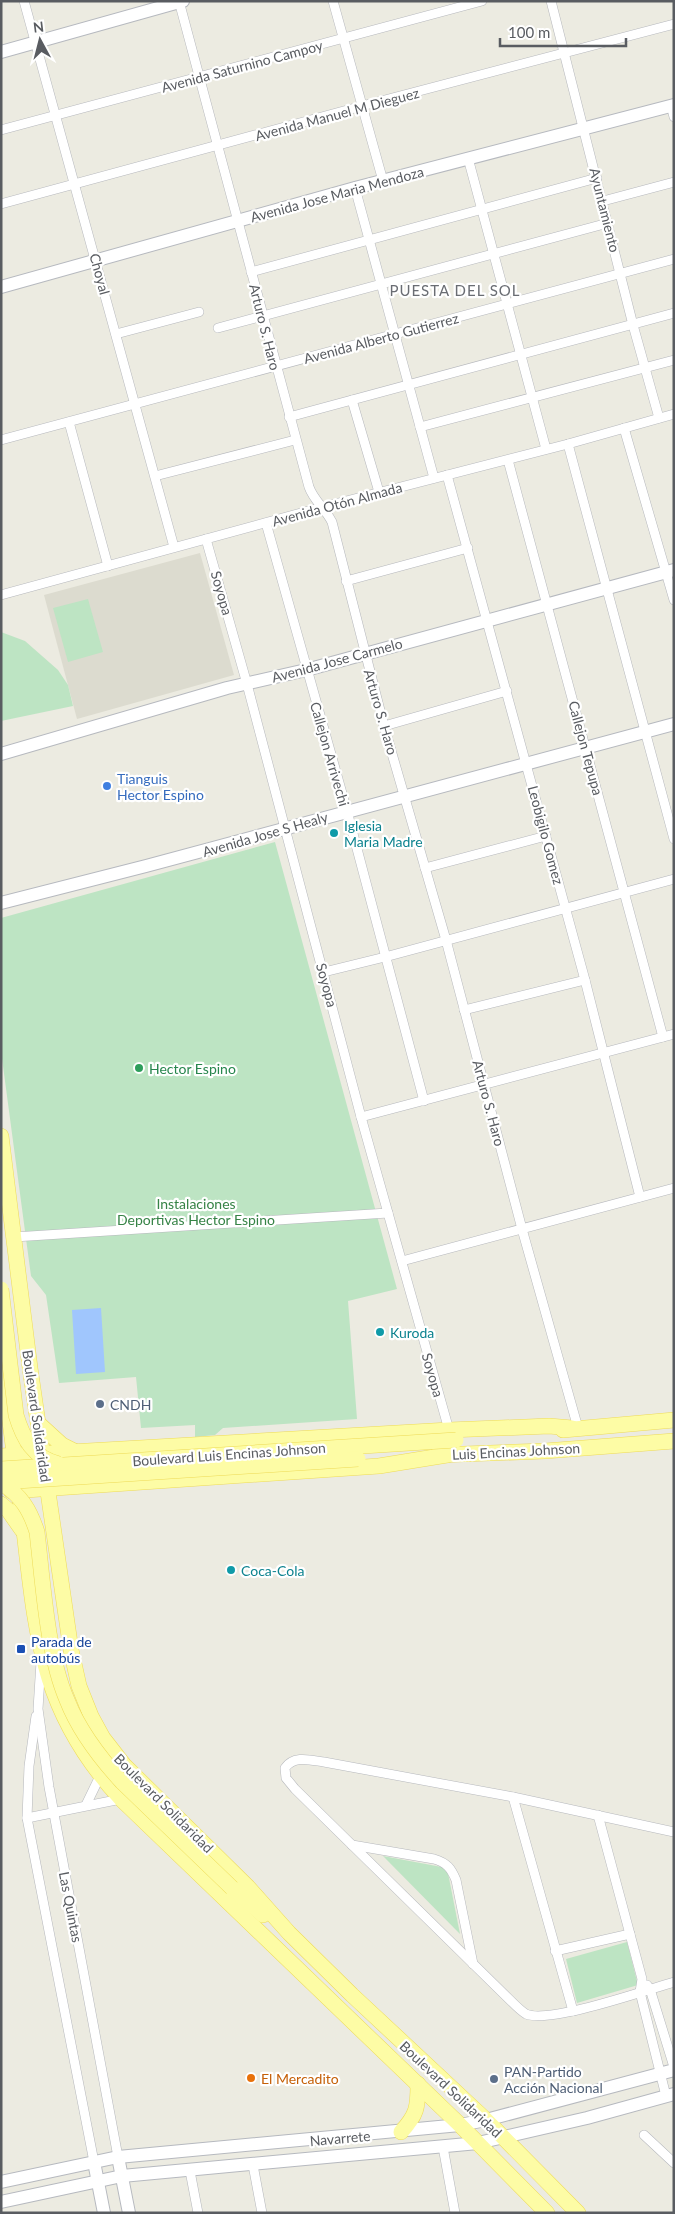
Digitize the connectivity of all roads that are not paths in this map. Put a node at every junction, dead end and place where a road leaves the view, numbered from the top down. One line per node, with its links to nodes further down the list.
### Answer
1 (24, 1): 8 (street, Choyal)
2 (333, 1): 7 (street)
3 (482, 1): 7 (street, Avenida Saturnino Campoy)
4 (552, 1): 10 (street, Ayuntamiento)
5 (180, 2): 8 (street); 11 (street, Arturo S. Haro)
6 (674, 24): 10 (street, Avenida Manuel M Dieguez)
7 (342, 39): 11 (street, Avenida Saturnino Campoy); 12 (street)
8 (36, 42): 9 (street); 14 (street, Choyal)
9 (1, 52)
10 (565, 53): 12 (street, Avenida Manuel M Dieguez); 15 (street, Ayuntamiento)
11 (200, 78): 14 (street, Avenida Saturnino Campoy); 17 (street, Arturo S. Haro)
12 (362, 106): 17 (street, Avenida Manuel M Dieguez); 20 (street)
13 (673, 109): 15 (street, Avenida Jose Maria Mendoza)
14 (57, 116): 16 (street, Avenida Saturnino Campoy); 22 (street, Choyal)
15 (583, 128): 18 (street, Avenida Jose Maria Mendoza); 19 (street, Ayuntamiento)
16 (1, 130)
17 (218, 147): 22 (street, Avenida Manuel M Dieguez); 27 (street, Arturo S. Haro)
18 (468, 158): 20 (street, Avenida Jose Maria Mendoza); 26 (street)
19 (597, 178): 24 (street, Ayuntamiento); 26 (street)
20 (383, 181): 23 (street, Avenida Jose Maria Mendoza)
21 (674, 182): 24 (street)
22 (76, 185): 25 (street, Avenida Manuel M Dieguez); 32 (street, Choyal)
23 (354, 188): 27 (street, Avenida Jose Maria Mendoza); 29 (street)
24 (603, 202): 28 (street, Ayuntamiento)
25 (1, 204)
26 (482, 209): 29 (street); 30 (street)
27 (238, 221): 32 (street, Avenida Jose Maria Mendoza); 33 (street, Arturo S. Haro)
28 (608, 223): 30 (street); 34 (street, Ayuntamiento)
29 (370, 241): 33 (street); 35 (street)
30 (493, 254): 35 (street); 37 (street)
31 (674, 259): 34 (street, Avenida Alberto Gutierrez)
32 (96, 260): 36 (street, Avenida Jose Maria Mendoza); 43 (street, Choyal)
33 (251, 272): 40 (street, Arturo S. Haro)
34 (621, 274): 37 (street, Avenida Alberto Gutierrez); 41 (street, Ayuntamiento)
35 (381, 285): 40 (street); 44 (street)
36 (1, 287)
37 (508, 304): 44 (street, Avenida Alberto Gutierrez); 45 (street)
38 (199, 312): 43 (street)
39 (674, 313): 41 (street)
40 (263, 316): 42 (street); 47 (street, Arturo S. Haro)
41 (633, 324): 45 (street); 48 (street, Ayuntamiento)
42 (218, 328)
43 (116, 334): 52 (street, Choyal)
44 (394, 334): 47 (street, Avenida Alberto Gutierrez); 49 (street)
45 (520, 355): 49 (street); 50 (street)
46 (674, 360): 48 (street)
47 (276, 367): 52 (street, Avenida Alberto Gutierrez); 54 (street, Arturo S. Haro)
48 (645, 368): 50 (street); 55 (street, Ayuntamiento)
49 (408, 384): 51 (street); 57 (street)
50 (532, 398): 57 (street); 62 (street)
51 (352, 400): 54 (street); 67 (street)
52 (135, 403): 56 (street, Avenida Alberto Gutierrez); 65 (street, Choyal)
53 (674, 414): 55 (street, Avenida Otón Almada)
54 (289, 417): 60 (street, Arturo S. Haro)
55 (659, 418): 58 (street, Avenida Otón Almada)
56 (69, 422): 59 (street, Avenida Alberto Gutierrez); 73 (street)
57 (420, 428): 66 (street)
58 (624, 428): 61 (street, Avenida Otón Almada); 74 (street)
59 (1, 440)
60 (295, 440): 65 (street); 68 (street, Arturo S. Haro)
61 (568, 444): 62 (street, Avenida Otón Almada); 76 (street)
62 (546, 449): 63 (street, Avenida Otón Almada)
63 (508, 460): 64 (street, Avenida Otón Almada); 79 (street, Callejon Tepupa)
64 (447, 475): 66 (street, Avenida Otón Almada); 72 (street, Leobigilo Gomez)
65 (155, 476): 71 (street, Choyal)
66 (434, 478): 67 (street, Avenida Otón Almada)
67 (378, 492): 68 (street, Avenida Otón Almada)
68 (323, 507): 69 (street, Avenida Otón Almada); 75 (street, Arturo S. Haro)
69 (266, 524): 70 (street, Avenida Otón Almada); 82 (street, Callejon Arrivechi)
70 (206, 539): 71 (street, Avenida Otón Almada); 83 (street, Soyopa)
71 (174, 547): 73 (street, Avenida Otón Almada)
72 (468, 548): 75 (street); 80 (street, Leobigilo Gomez)
73 (108, 566): 77 (street, Avenida Otón Almada)
74 (670, 571): 76 (street, Avenida Jose Carmelo); 78 (street)
75 (346, 580): 81 (street, Arturo S. Haro)
76 (607, 588): 79 (street, Avenida Jose Carmelo); 87 (street)
77 (1, 595)
78 (674, 600)
79 (548, 604): 80 (street, Avenida Jose Carmelo); 88 (street, Callejon Tepupa)
80 (487, 621): 81 (street, Avenida Jose Carmelo); 84 (street, Leobigilo Gomez)
81 (365, 654): 82 (street, Avenida Jose Carmelo); 86 (street, Arturo S. Haro)
82 (306, 670): 83 (street, Avenida Jose Carmelo); 92 (street, Callejon Arrivechi)
83 (247, 684): 89 (street, Avenida Jose Carmelo); 93 (street, Soyopa)
84 (507, 691): 86 (street); 90 (street, Leobigilo Gomez)
85 (674, 724): 87 (street, Avenida Jose S Healy)
86 (384, 726): 91 (street, Arturo S. Haro)
87 (645, 732): 88 (street, Avenida Jose S Healy); 95 (street)
88 (586, 748): 90 (street, Avenida Jose S Healy); 98 (street, Callejon Tepupa)
89 (1, 754)
90 (527, 764): 91 (street, Avenida Jose S Healy); 94 (street, Leobigilo Gomez)
91 (405, 796): 92 (street, Avenida Jose S Healy); 96 (street, Arturo S. Haro)
92 (347, 811): 93 (street, Avenida Jose S Healy); 102 (street, Callejon Arrivechi)
93 (285, 828): 99 (street, Avenida Jose S Healy); 103 (street, Soyopa)
94 (546, 836): 96 (street); 100 (street, Leobigilo Gomez)
95 (674, 839)
96 (425, 868): 101 (street, Arturo S. Haro)
97 (674, 879): 98 (street)
98 (625, 892): 100 (street); 107 (street, Callejon Tepupa)
99 (1, 903)
100 (565, 908): 101 (street); 104 (street, Leobigilo Gomez)
101 (446, 940): 102 (street); 105 (street, Arturo S. Haro)
102 (385, 958): 103 (street); 110 (street, Callejon Arrivechi)
103 (324, 972): 111 (street, Soyopa)
104 (585, 980): 105 (street); 108 (street, Leobigilo Gomez)
105 (464, 1010): 109 (street, Arturo S. Haro)
106 (674, 1034): 107 (street)
107 (663, 1037): 108 (street)
108 (602, 1053): 109 (street); 114 (street, Leobigilo Gomez)
109 (484, 1085): 110 (street); 116 (street, Arturo S. Haro)
110 (424, 1101): 111 (street)
111 (361, 1117): 115 (street, Soyopa)
112 (1, 1136): 117 (main road, Boulevard Solidaridad)
113 (674, 1188): 114 (street)
114 (640, 1197): 116 (street)
115 (388, 1213): 117 (street); 118 (street, Soyopa)
116 (522, 1229): 118 (street); 125 (street, Arturo S. Haro)
117 (14, 1237): 123 (main road, Boulevard Solidaridad)
118 (402, 1261): 126 (street, Soyopa)
119 (1, 1289): 134 (main road, bridge)
120 (1, 1357): 121 (main road, Boulevard Solidaridad)
121 (5, 1386): 124 (main road); 131 (main road, Boulevard Solidaridad)
122 (674, 1420): 125 (main road, Luis Encinas Johnson)
123 (39, 1424): 128 (main road); 129 (main road, Boulevard Solidaridad)
124 (1, 1425)
125 (575, 1428): 126 (main road, Luis Encinas Johnson)
126 (452, 1435): 128 (main road); 133 (main road, Boulevard Luis Encinas Johnson, bridge)
127 (674, 1441): 130 (main road, Luis Encinas Johnson)
128 (77, 1452): 129 (main road)
129 (42, 1453): 131 (main road); 137 (main road, Boulevard Solidaridad)
130 (447, 1455): 132 (main road, Luis Encinas Johnson); 136 (main road)
131 (8, 1456): 138 (main road, Boulevard Solidaridad)
132 (358, 1459): 134 (main road, Boulevard Luis Encinas Johnson, bridge)
133 (1, 1469)
134 (134, 1473): 135 (main road, Boulevard Luis Encinas Johnson, bridge)
135 (1, 1482): 156 (main road, bridge)
136 (81, 1487): 137 (main road); 141 (main road)
137 (47, 1489): 138 (main road); 141 (main road, Boulevard Solidaridad)
138 (19, 1491): 139 (main road); 142 (main road, Boulevard Solidaridad)
139 (1, 1492)
140 (1, 1504): 142 (main road)
141 (51, 1515): 143 (main road, Boulevard Solidaridad)
142 (24, 1534): 144 (main road, Boulevard Solidaridad)
143 (63, 1594): 144 (main road); 156 (main road, Boulevard Solidaridad)
144 (31, 1599): 145 (main road, Boulevard Solidaridad)
145 (41, 1654): 146 (street, Las Quintas); 147 (main road, Boulevard Solidaridad)
146 (38, 1709): 151 (street, Las Quintas); 153 (street, Las Quintas)
147 (100, 1776): 149 (main road, Boulevard Solidaridad); 150 (street)
148 (513, 1797): 152 (street); 155 (street); 158 (street)
149 (121, 1799): 150 (street); 159 (main road, Boulevard Solidaridad)
150 (86, 1805): 151 (street)
151 (54, 1813): 153 (street); 181 (street, Las Quintas)
152 (598, 1814): 154 (street); 157 (street)
153 (27, 1818): 183 (street, Las Quintas)
154 (674, 1832)
155 (352, 1845): 160 (street); 160 (street)
156 (289, 1933): 165 (main road, Boulevard Solidaridad)
157 (630, 1934): 158 (street); 161 (street)
158 (555, 1951): 166 (street)
159 (292, 1964): 165 (main road); 169 (main road, Boulevard Solidaridad)
160 (473, 1964): 166 (street)
161 (642, 1979): 163 (street); 164 (street)
162 (674, 1982): 163 (street)
163 (650, 1989): 164 (street); 167 (street)
164 (640, 1992): 166 (street); 168 (street)
165 (352, 1995): 173 (main road, Boulevard Solidaridad)
166 (573, 2011)
167 (674, 2068): 168 (street, Navarrete)
168 (660, 2074): 170 (street, Navarrete); 171 (street)
169 (418, 2084): 174 (main road, Boulevard Solidaridad); 175 (main road)
170 (614, 2086): 172 (street); 173 (street, Navarrete)
171 (670, 2095): 172 (street, Navarrete)
172 (620, 2108): 177 (street, Navarrete)
173 (486, 2120): 174 (street, Navarrete); 177 (main road, Boulevard Solidaridad)
174 (460, 2125): 175 (street, Navarrete); 179 (main road, Boulevard Solidaridad)
175 (400, 2132): 178 (street, Navarrete)
176 (644, 2135): 184 (street)
177 (503, 2138): 179 (street, Navarrete); 197 (main road, Boulevard Solidaridad)
178 (318, 2140): 181 (street, Navarrete); 182 (street)
179 (478, 2143): 180 (street, Navarrete); 196 (main road, Boulevard Solidaridad)
180 (443, 2146): 182 (street, Navarrete); 195 (street)
181 (118, 2157): 183 (street, Navarrete); 187 (street)
182 (321, 2158): 185 (street, Navarrete)
183 (94, 2162): 188 (street); 189 (street, Navarrete)
184 (674, 2163)
185 (253, 2165): 186 (street, Navarrete); 194 (street)
186 (190, 2171): 187 (street, Navarrete); 193 (street)
187 (122, 2176): 188 (street, Navarrete); 192 (street)
188 (98, 2181): 190 (street, Navarrete); 191 (street)
189 (1, 2182)
190 (1, 2202)
191 (104, 2213)
192 (128, 2213)
193 (198, 2213)
194 (262, 2213)
195 (455, 2213)
196 (548, 2213)
197 (578, 2213)

